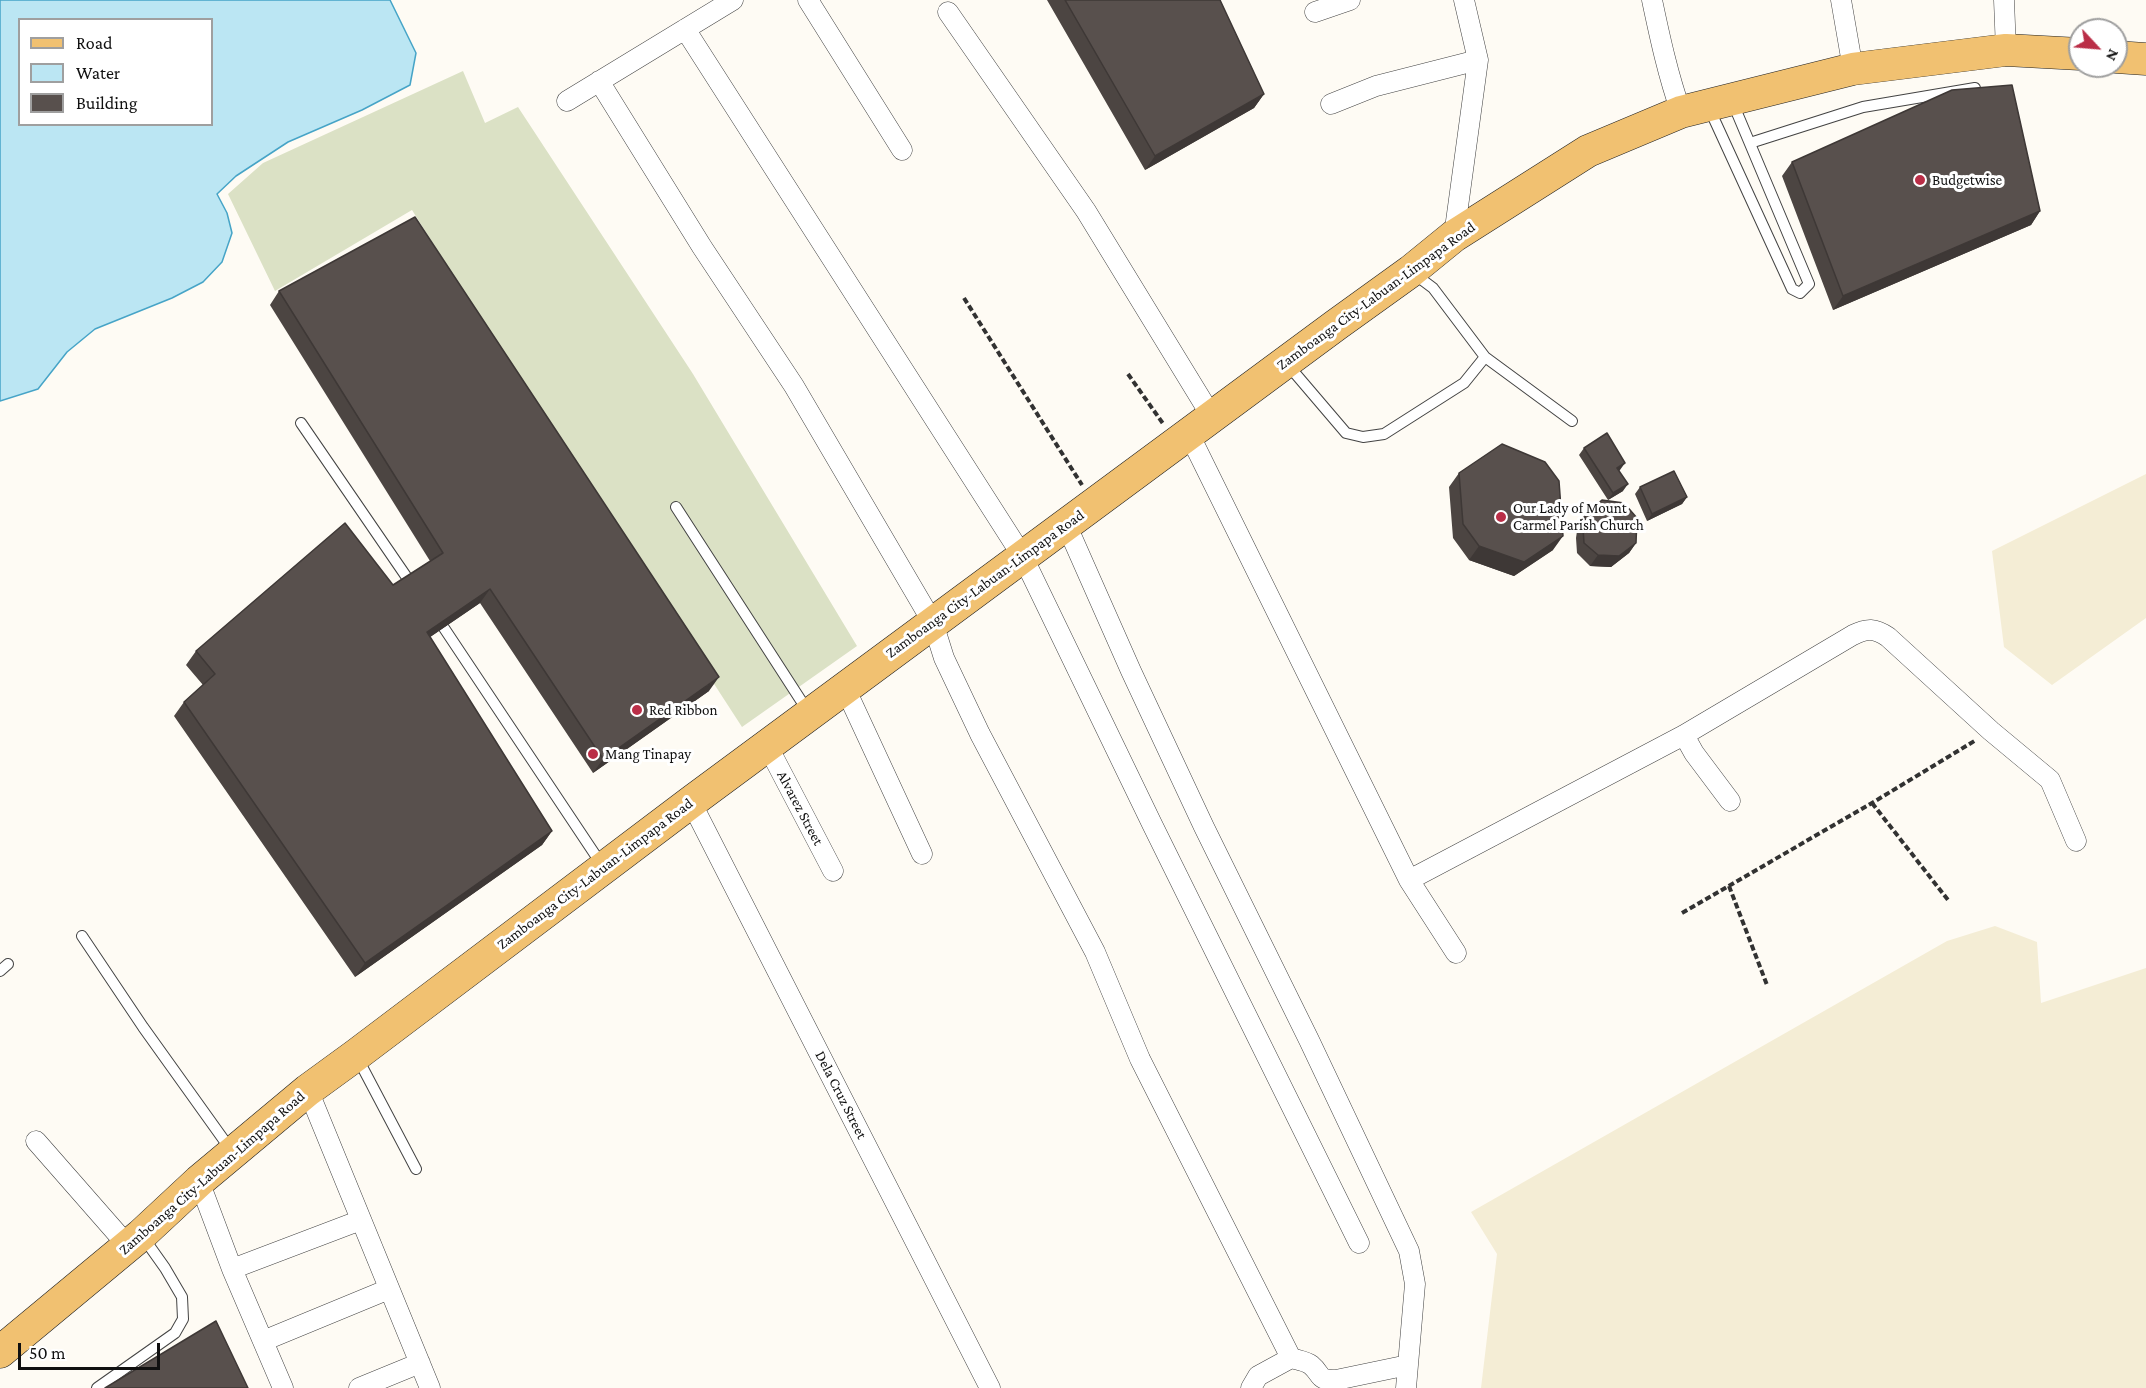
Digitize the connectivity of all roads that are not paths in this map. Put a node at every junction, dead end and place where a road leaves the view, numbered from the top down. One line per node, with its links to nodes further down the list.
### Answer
1 (733, 0): 10 (street)
2 (807, 0): 23 (street)
3 (1350, 0): 9 (street)
4 (1464, 0): 15 (street)
5 (1652, 0): 21 (street)
6 (1841, 0): 16 (street)
7 (2004, 0): 11 (street)
8 (948, 12): 30 (street)
9 (1315, 12)
10 (685, 29): 17 (street); 33 (street)
11 (2006, 50): 12 (main road, Zamboanga City-Labuan-Limpapa Road); 16 (main road, Zamboanga City-Labuan-Limpapa Road)
12 (2068, 53)
13 (2128, 58): 14 (main road)
14 (2146, 59)
15 (1478, 60): 20 (street); 24 (street)
16 (1853, 69): 21 (main road, Zamboanga City-Labuan-Limpapa Road)
17 (599, 81): 19 (street); 35 (street)
18 (1975, 88): 22 (lane)
19 (567, 101)
20 (1331, 104)
21 (1707, 105): 22 (lane); 22 (lane); 24 (main road, Zamboanga City-Labuan-Limpapa Road)
22 (1750, 143)
23 (902, 150)
24 (1454, 236): 25 (main road, Zamboanga City-Labuan-Limpapa Road)
25 (1411, 272): 26 (lane); 27 (main road, Zamboanga City-Labuan-Limpapa Road)
26 (1485, 357): 27 (lane); 28 (lane)
27 (1285, 362): 30 (main road, Zamboanga City-Labuan-Limpapa Road)
28 (1572, 421)
29 (301, 423): 34 (lane)
30 (1192, 431): 32 (main road, Zamboanga City-Labuan-Limpapa Road); 47 (street)
31 (676, 507): 38 (lane)
32 (1066, 524): 33 (main road, Zamboanga City-Labuan-Limpapa Road); 65 (street)
33 (1023, 556): 35 (main road, Zamboanga City-Labuan-Limpapa Road); 58 (street)
34 (410, 582)
35 (933, 623): 37 (main road, Zamboanga City-Labuan-Limpapa Road); 63 (street)
36 (444, 628): 45 (lane)
37 (845, 688): 38 (main road, Zamboanga City-Labuan-Limpapa Road); 44 (street)
38 (809, 714): 40 (main road, Zamboanga City-Labuan-Limpapa Road)
39 (1684, 735): 41 (street); 43 (street); 47 (street)
40 (767, 745): 42 (main road, Zamboanga City-Labuan-Limpapa Road); 46 (street, Alvarez Street)
41 (1730, 801)
42 (691, 802): 45 (main road, Zamboanga City-Labuan-Limpapa Road); 70 (street, Dela Cruz Street)
43 (2076, 841)
44 (922, 855)
45 (603, 868): 50 (main road, Zamboanga City-Labuan-Limpapa Road)
46 (833, 871)
47 (1408, 880): 49 (street)
48 (82, 936): 53 (lane)
49 (1456, 953)
50 (356, 1054): 51 (main road, Zamboanga City-Labuan-Limpapa Road); 54 (lane)
51 (308, 1090): 53 (main road, Zamboanga City-Labuan-Limpapa Road); 56 (street)
52 (36, 1141): 57 (street)
53 (234, 1154): 55 (main road, Zamboanga City-Labuan-Limpapa Road)
54 (416, 1169)
55 (199, 1181): 57 (main road, Zamboanga City-Labuan-Limpapa Road); 59 (street)
56 (361, 1220): 59 (street); 60 (street)
57 (134, 1240): 62 (main road, Zamboanga City-Labuan-Limpapa Road); 66 (lane)
58 (1359, 1243)
59 (232, 1269): 61 (street)
60 (389, 1289): 61 (street); 64 (street)
61 (263, 1341): 67 (street)
62 (0, 1352)
63 (1291, 1358): 65 (street); 71 (street)
64 (420, 1363): 68 (street); 69 (street)
65 (1408, 1365): 72 (street)
66 (97, 1388)
67 (283, 1388)
68 (359, 1388)
69 (430, 1388)
70 (990, 1388)
71 (1251, 1388)
72 (1406, 1388)

